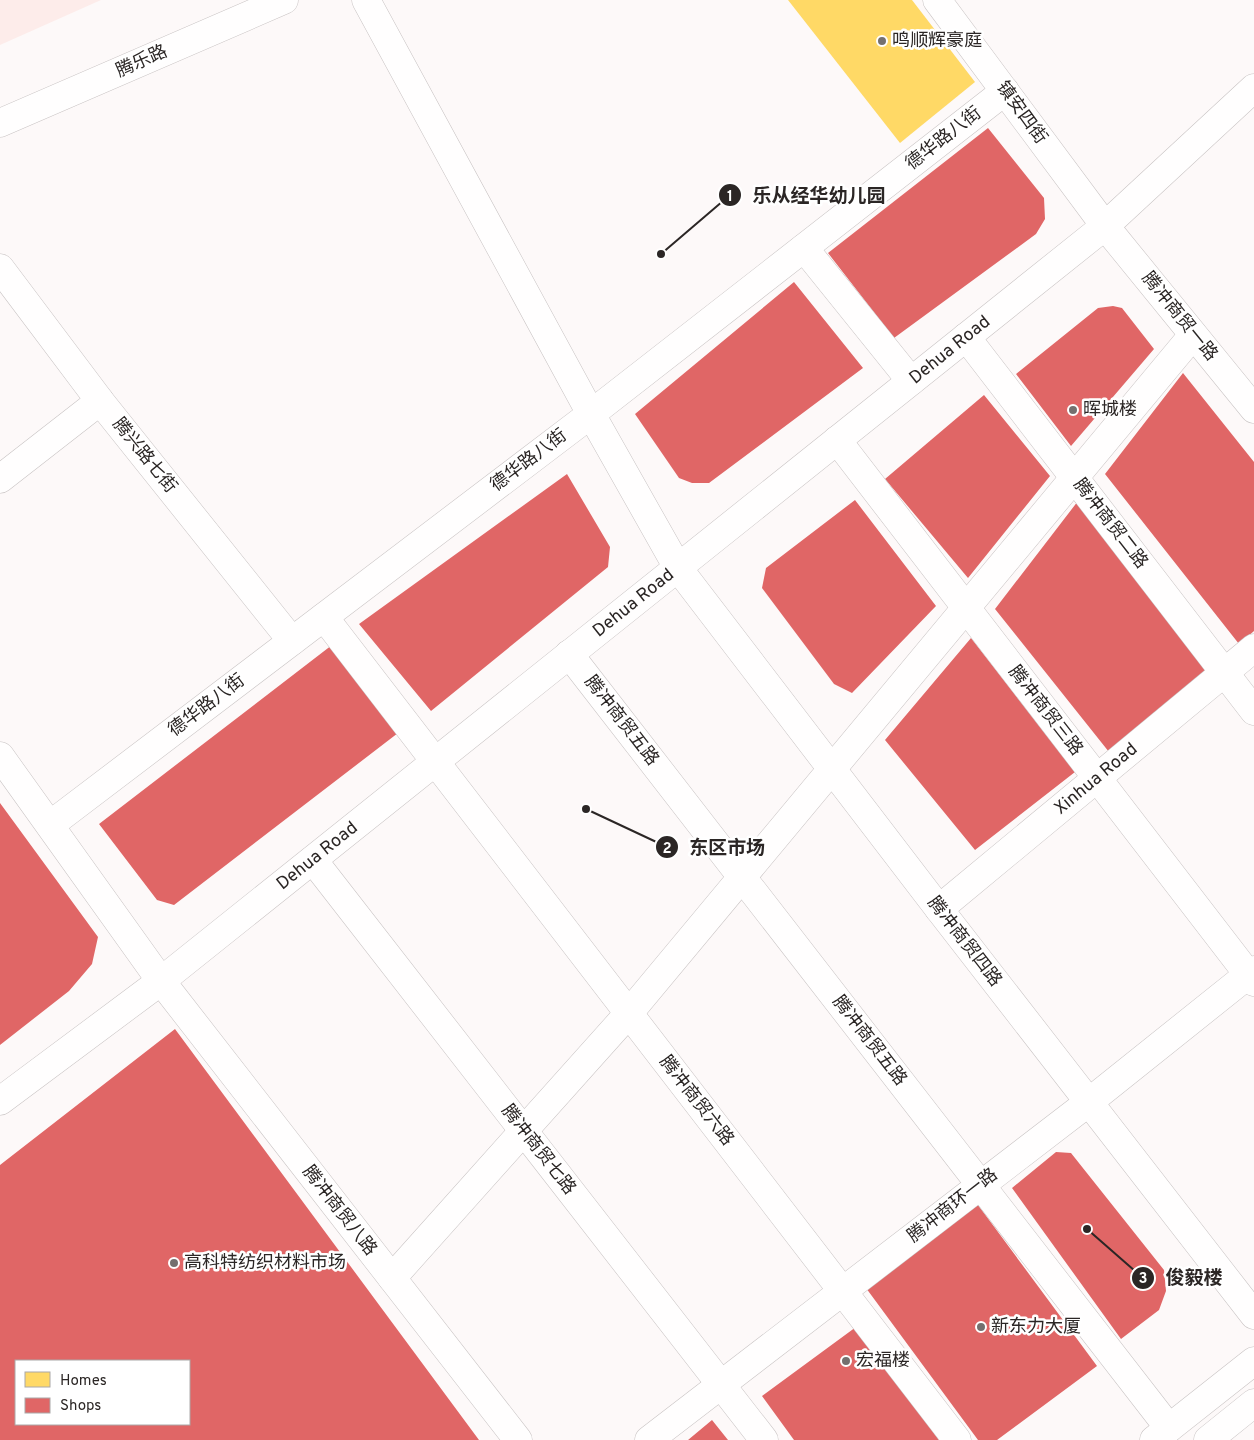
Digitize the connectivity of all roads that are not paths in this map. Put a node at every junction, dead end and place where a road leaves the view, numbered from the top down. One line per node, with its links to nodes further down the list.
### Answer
1 (284, 0): 6 (street, 腾乐路)
2 (366, 0): 15 (street, 腾冲商贸四路)
3 (937, 0): 5 (street, 镇安四街)
4 (1254, 88): 7 (street, Dehua Road)
5 (1005, 92): 7 (street, 镇安四街); 8 (street, 德华路八街)
6 (0, 123)
7 (1104, 226): 10 (street, 腾冲商贸一路); 11 (street, Dehua Road)
8 (804, 248): 12 (street); 15 (street, 德华路八街)
9 (0, 268): 13 (street, 腾兴路七街)
10 (1193, 335): 14 (street, 腾冲商贸一路); 17 (street)
11 (966, 337): 12 (street, Dehua Road); 17 (street, 腾冲商贸二路)
12 (912, 380): 16 (street, Dehua Road)
13 (100, 401): 18 (street); 22 (street, 腾兴路七街)
14 (1254, 409)
15 (591, 414): 19 (street, 腾冲商贸四路); 21 (street, 德华路八街)
16 (837, 440): 19 (street, Dehua Road); 20 (street, 腾冲商贸三路)
17 (1074, 478): 20 (street); 25 (street, 腾冲商贸二路)
18 (0, 479)
19 (678, 568): 24 (street, Dehua Road); 29 (street, 腾冲商贸四路)
20 (966, 608): 29 (street); 30 (street, 腾冲商贸三路)
21 (324, 617): 22 (street, 德华路八街); 28 (street, 腾冲商贸六路)
22 (292, 641): 31 (street, 德华路八街)
23 (1254, 648): 25 (street, Xinhua Road)
24 (570, 654): 28 (street, Dehua Road); 33 (street, 腾冲商贸五路)
25 (1224, 672): 26 (street, 腾冲商贸二路); 30 (street, Xinhua Road)
26 (1254, 711)
27 (0, 756): 31 (street, 腾冲商贸八路)
28 (436, 761): 32 (street, Dehua Road); 37 (street, 腾冲商贸六路)
29 (832, 770): 33 (street); 34 (street, 腾冲商贸四路)
30 (1097, 778): 34 (street, Xinhua Road); 35 (street, 腾冲商贸三路)
31 (50, 825): 36 (street, 腾冲商贸八路)
32 (312, 860): 36 (street, Dehua Road); 40 (street, 腾冲商贸七路)
33 (742, 878): 37 (street); 41 (street, 腾冲商贸五路)
34 (938, 909): 39 (street, 腾冲商贸四路)
35 (1252, 975): 39 (street, 腾冲商环一路)
36 (161, 981): 38 (street, Dehua Road); 42 (street, 腾冲商贸八路)
37 (629, 1013): 40 (street); 43 (street, 腾冲商贸六路)
38 (0, 1101)
39 (1089, 1102): 41 (street, 腾冲商环一路); 44 (street, 腾冲商贸四路)
40 (523, 1131): 42 (street); 46 (street, 腾冲商贸七路)
41 (980, 1185): 43 (street, 腾冲商环一路); 48 (street, 腾冲商贸五路)
42 (392, 1278): 49 (street, 腾冲商贸八路)
43 (843, 1291): 46 (street, 腾冲商环一路); 52 (street, 腾冲商贸六路)
44 (1254, 1315)
45 (1254, 1361): 48 (street)
46 (721, 1385): 50 (street, 腾冲商环一路); 51 (street, 腾冲商贸七路)
47 (1254, 1404): 53 (street)
48 (1161, 1434)
49 (518, 1440)
50 (649, 1440)
51 (764, 1440)
52 (957, 1440)
53 (1208, 1440)

